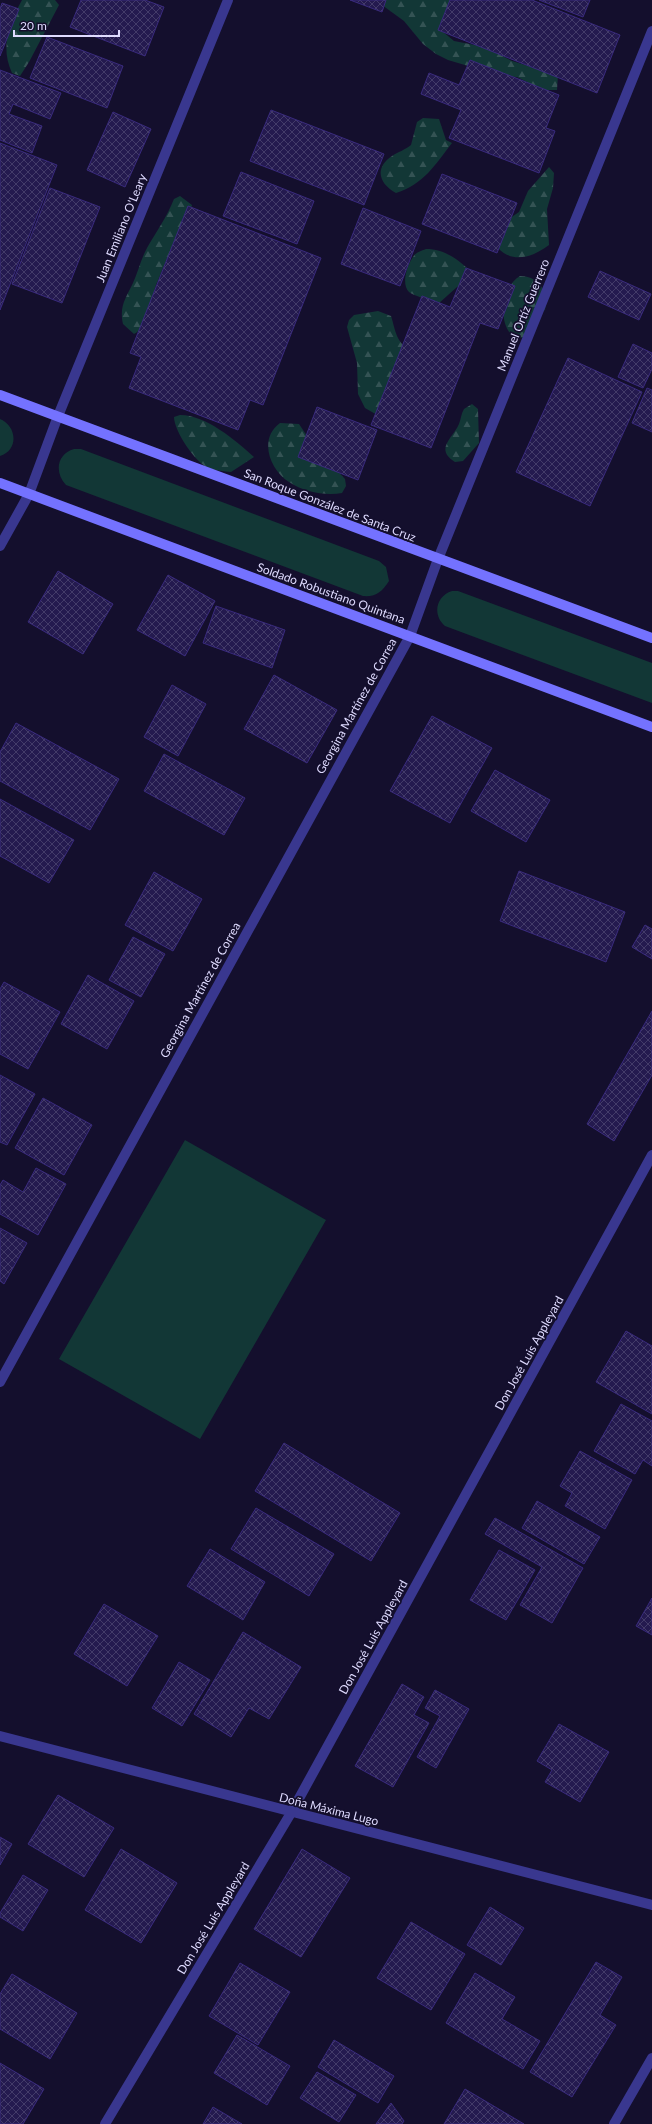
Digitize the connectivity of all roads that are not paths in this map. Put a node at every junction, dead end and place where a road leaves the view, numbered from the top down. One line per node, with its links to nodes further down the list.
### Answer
1 (228, 0): 4 (street, Juan Emiliano O'Leary)
2 (652, 31): 8 (street, Manuel Ortíz Guerrero)
3 (0, 395): 4 (street, San Roque González de Santa Cruz)
4 (58, 416): 6 (street, Juan Emiliano O'Leary); 8 (street, San Roque González de Santa Cruz)
5 (0, 483): 6 (street, Soldado Robustiano Quintana)
6 (29, 494): 7 (street, Juan Emiliano O'Leary); 10 (street, Soldado Robustiano Quintana)
7 (0, 546)
8 (438, 559): 9 (street, Manuel Ortíz Guerrero); 11 (street, San Roque González de Santa Cruz)
9 (420, 610): 10 (street, Georgina Martínez de Correa)
10 (410, 636): 12 (street, Soldado Robustiano Quintana); 14 (street, Georgina Martínez de Correa)
11 (652, 638)
12 (652, 727)
13 (652, 1155): 16 (street, Don José Luis Appleyard)
14 (0, 1382)
15 (0, 1736): 16 (street, Doña Máxima Lugo)
16 (291, 1813): 17 (street, Doña Máxima Lugo); 19 (street, Don José Luis Appleyard)
17 (652, 1905)
18 (652, 2058): 20 (street)
19 (105, 2124)
20 (614, 2124)

